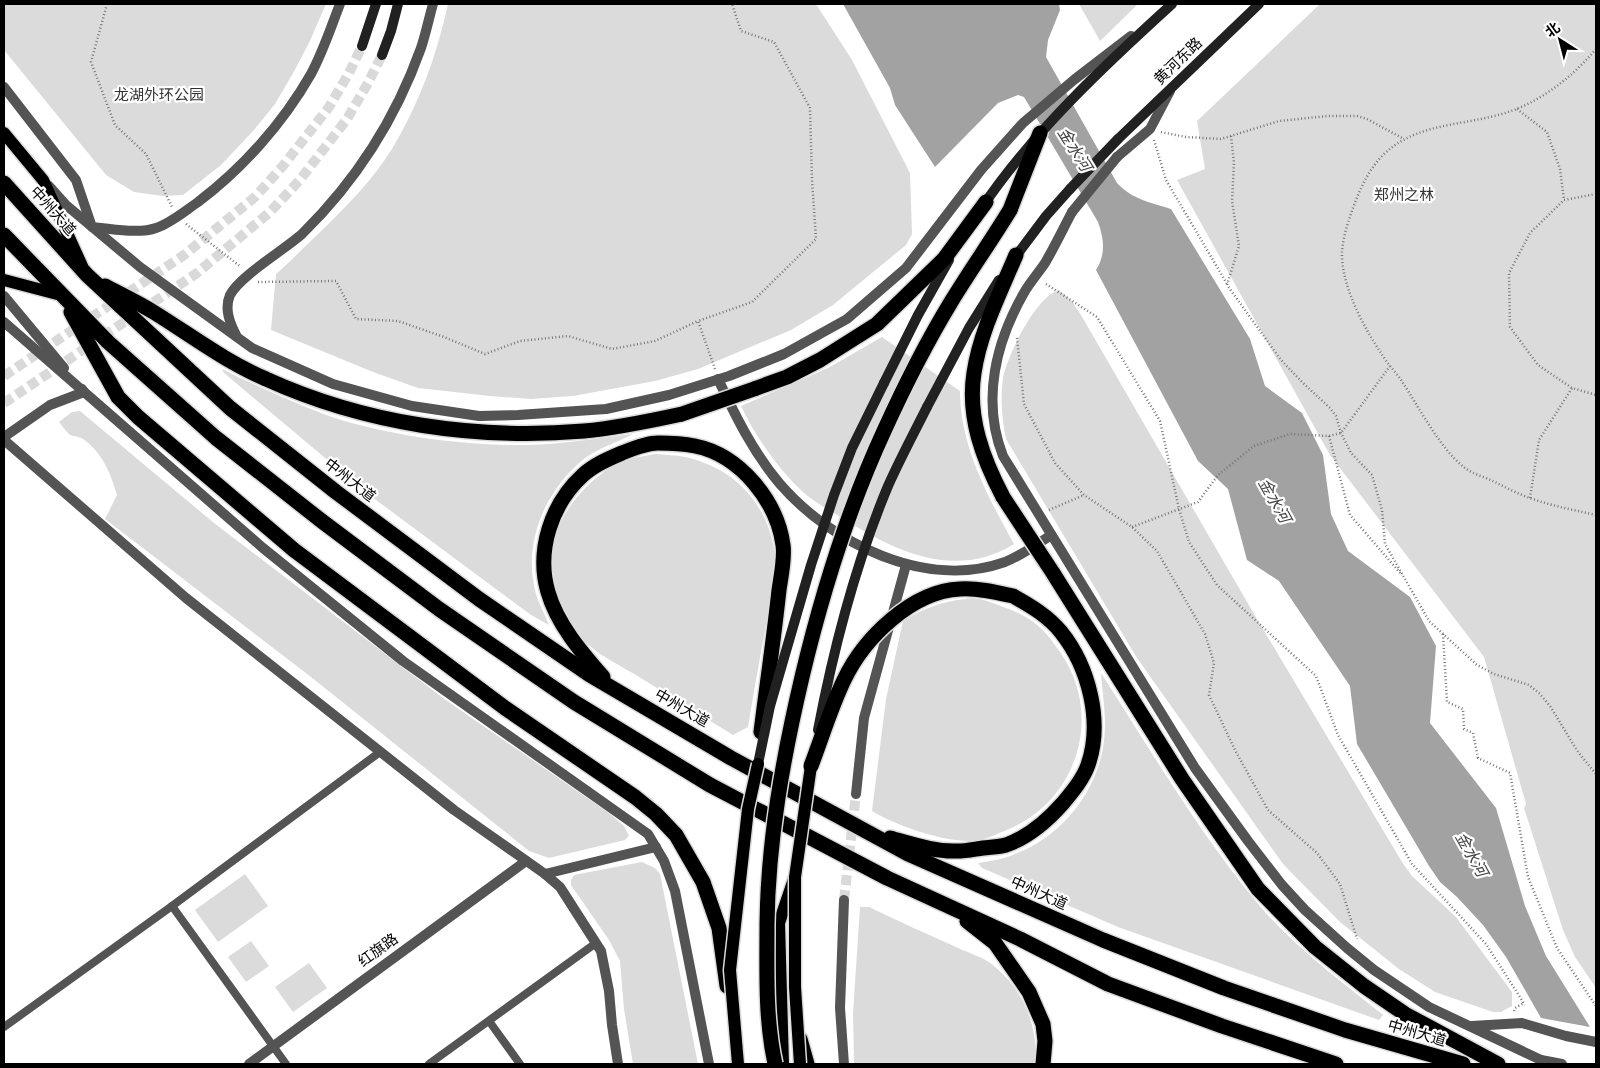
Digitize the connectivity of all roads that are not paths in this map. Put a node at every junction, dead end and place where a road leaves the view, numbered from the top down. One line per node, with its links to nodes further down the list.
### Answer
1 (340, 4): 17 (street)
2 (376, 4): 8 (main road)
3 (398, 4): 9 (main road)
4 (433, 4): 25 (street)
5 (1172, 4): 7 (main road)
6 (1259, 4): 11 (main road, 黄河东路)
7 (1162, 13): 13 (main road); 26 (street)
8 (362, 46)
9 (382, 55)
10 (4, 87): 17 (street)
11 (1171, 89): 19 (main road, 黄河东路, bridge); 29 (street, bridge)
12 (4, 133): 14 (main road)
13 (1040, 133): 16 (main road); 59 (highway, bridge)
14 (43, 180): 17 (street); 20 (main road)
15 (4, 183): 20 (highway, 中州大道)
16 (986, 202): 20 (highway, bridge); 33 (main road, bridge)
17 (92, 227): 25 (street)
18 (4, 235): 22 (highway)
19 (1016, 255): 34 (main road, 黄河东路, bridge); 67 (highway, bridge)
20 (87, 276): 31 (highway, 中州大道)
21 (4, 280): 22 (main road)
22 (61, 295): 43 (highway); 51 (highway, bridge)
23 (4, 296): 27 (street)
24 (4, 322): 27 (street)
25 (238, 338): 26 (street)
26 (718, 379): 30 (street)
27 (84, 392): 28 (street); 37 (street)
28 (4, 439): 32 (street)
29 (1050, 535): 30 (street); 46 (street)
30 (906, 565): 35 (street)
31 (614, 690): 33 (highway, bridge); 36 (highway, 中州大道)
32 (380, 752): 38 (street); 42 (lane)
33 (758, 764): 51 (main road, bridge)
34 (811, 766): 36 (highway, bridge); 40 (main road, bridge)
35 (856, 794)
36 (868, 832): 66 (highway, 中州大道)
37 (656, 847): 39 (street); 58 (street)
38 (526, 861): 39 (street); 50 (street, 红旗路)
39 (545, 874): 44 (street)
40 (794, 878): 48 (main road, bridge); 60 (main road)
41 (844, 900): 63 (street)
42 (172, 906): 47 (lane); 50 (lane)
43 (948, 906): 64 (highway); 65 (highway)
44 (596, 943): 45 (lane); 57 (street)
45 (489, 1021): 55 (lane); 56 (lane)
46 (1470, 1026): 49 (street); 52 (street)
47 (4, 1027)
48 (798, 1032): 61 (main road, bridge); 62 (highway, bridge)
49 (1596, 1042)
50 (273, 1046): 53 (street, 红旗路); 54 (lane)
51 (737, 1061)
52 (1542, 1062): 68 (street, bridge)
53 (248, 1064)
54 (286, 1064)
55 (429, 1064)
56 (520, 1064)
57 (618, 1064)
58 (709, 1064)
59 (775, 1064)
60 (783, 1064)
61 (800, 1064)
62 (807, 1064)
63 (844, 1064)
64 (1043, 1064)
65 (1336, 1064)
66 (1463, 1064)
67 (1498, 1064)
68 (1562, 1064)

